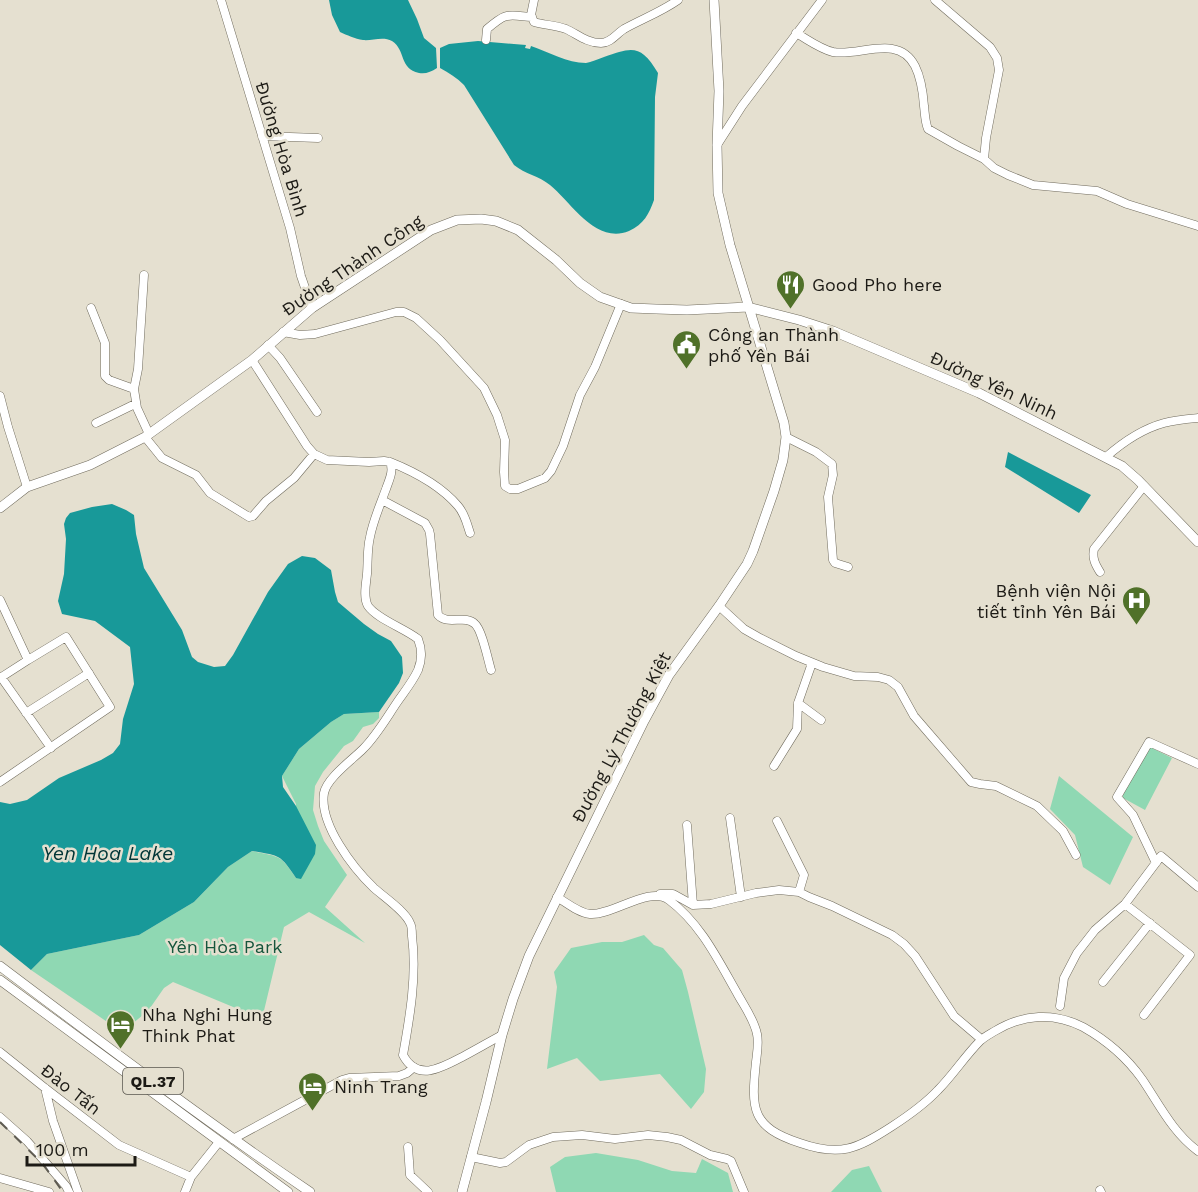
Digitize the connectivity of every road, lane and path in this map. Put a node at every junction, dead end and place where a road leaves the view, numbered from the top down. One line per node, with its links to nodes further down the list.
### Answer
1 (221, 0): 10 (street, Đường Hòa Bình)
2 (534, 0): 7 (street)
3 (678, 0): 7 (street)
4 (714, 0): 12 (main road, Đường Lý Thường Kiệt)
5 (822, 0): 8 (street)
6 (935, 0): 13 (street)
7 (532, 17): 9 (street)
8 (796, 33): 12 (street); 13 (street)
9 (486, 40)
10 (262, 136): 11 (street); 19 (street, Đường Hòa Bình)
11 (318, 138)
12 (717, 145): 17 (main road, Đường Lý Thường Kiệt)
13 (984, 159): 14 (street)
14 (1198, 226)
15 (144, 275): 23 (street)
16 (621, 304): 17 (main road, Đường Thành Công); 19 (main road, Đường Thành Công); 20 (street)
17 (748, 307): 30 (main road, Đường Lý Thường Kiệt); 32 (main road, Đường Yên Ninh)
18 (91, 308): 23 (street)
19 (312, 308): 20 (main road, Đường Thành Công)
20 (283, 332): 21 (main road, Đường Thành Công)
21 (268, 345): 22 (main road, Đường Thành Công); 26 (street)
22 (252, 360): 29 (main road, Đường Thành Công); 31 (street)
23 (134, 388): 25 (street)
24 (0, 396): 35 (street)
25 (135, 404): 28 (street); 29 (street)
26 (317, 412)
27 (1198, 418): 32 (street)
28 (96, 423)
29 (147, 435): 31 (street); 35 (main road, Đường Thành Công)
30 (786, 437): 40 (street); 43 (main road, Đường Lý Thường Kiệt)
31 (314, 454): 33 (street)
32 (1106, 457): 34 (main road, Đường Yên Ninh)
33 (390, 462): 36 (street); 38 (street)
34 (1144, 486): 39 (main road, Đường Yên Ninh); 41 (street)
35 (27, 487): 37 (main road, Đường Thành Công)
36 (382, 500): 46 (street); 77 (street)
37 (0, 508)
38 (470, 533)
39 (1198, 542)
40 (848, 567)
41 (1100, 572)
42 (0, 600): 44 (street)
43 (719, 606): 45 (street); 64 (main road, Đường Lý Thường Kiệt)
44 (27, 660): 47 (street); 48 (street)
45 (812, 663): 49 (street); 59 (street)
46 (491, 670)
47 (89, 673): 50 (street); 52 (street)
48 (0, 677): 50 (street)
49 (798, 703): 51 (street); 54 (street)
50 (26, 713): 52 (street)
51 (821, 720)
52 (51, 748): 55 (street)
53 (1198, 764): 60 (street)
54 (774, 766)
55 (0, 782)
56 (730, 818): 65 (street)
57 (777, 821): 62 (street)
58 (687, 825): 67 (street)
59 (1076, 855)
60 (1156, 863): 61 (street); 66 (street)
61 (1198, 887)
62 (799, 892): 65 (street); 75 (street)
63 (657, 896): 64 (street); 67 (street); 75 (street)
64 (557, 897): 74 (main road, Đường Lý Thường Kiệt)
65 (741, 897): 67 (street)
66 (1125, 904): 68 (street); 72 (street)
67 (693, 905)
68 (1149, 923): 71 (street); 73 (street)
69 (0, 966): 80 (main road, QL.37)
70 (0, 980): 81 (main road, QL.37)
71 (1103, 982)
72 (1060, 1006)
73 (1144, 1015)
74 (502, 1035): 77 (street); 84 (main road, Đường Lý Thường Kiệt)
75 (981, 1040): 83 (street)
76 (0, 1052): 78 (street, Đào Tấn)
77 (414, 1067): 80 (street)
78 (45, 1088): 85 (street, Đào Tấn); 89 (street)
79 (0, 1117): 88 (street)
80 (233, 1139): 92 (main road, QL.37)
81 (219, 1142): 85 (street); 91 (main road, QL.37)
82 (408, 1147): 93 (street)
83 (1198, 1151)
84 (471, 1157): 94 (main road, Đường Lý Thường Kiệt); 95 (street)
85 (191, 1177): 90 (street)
86 (0, 1178): 87 (street)
87 (49, 1192)
88 (69, 1192)
89 (78, 1192)
90 (185, 1192)
91 (288, 1192)
92 (310, 1192)
93 (428, 1192)
94 (462, 1192)
95 (744, 1192)

